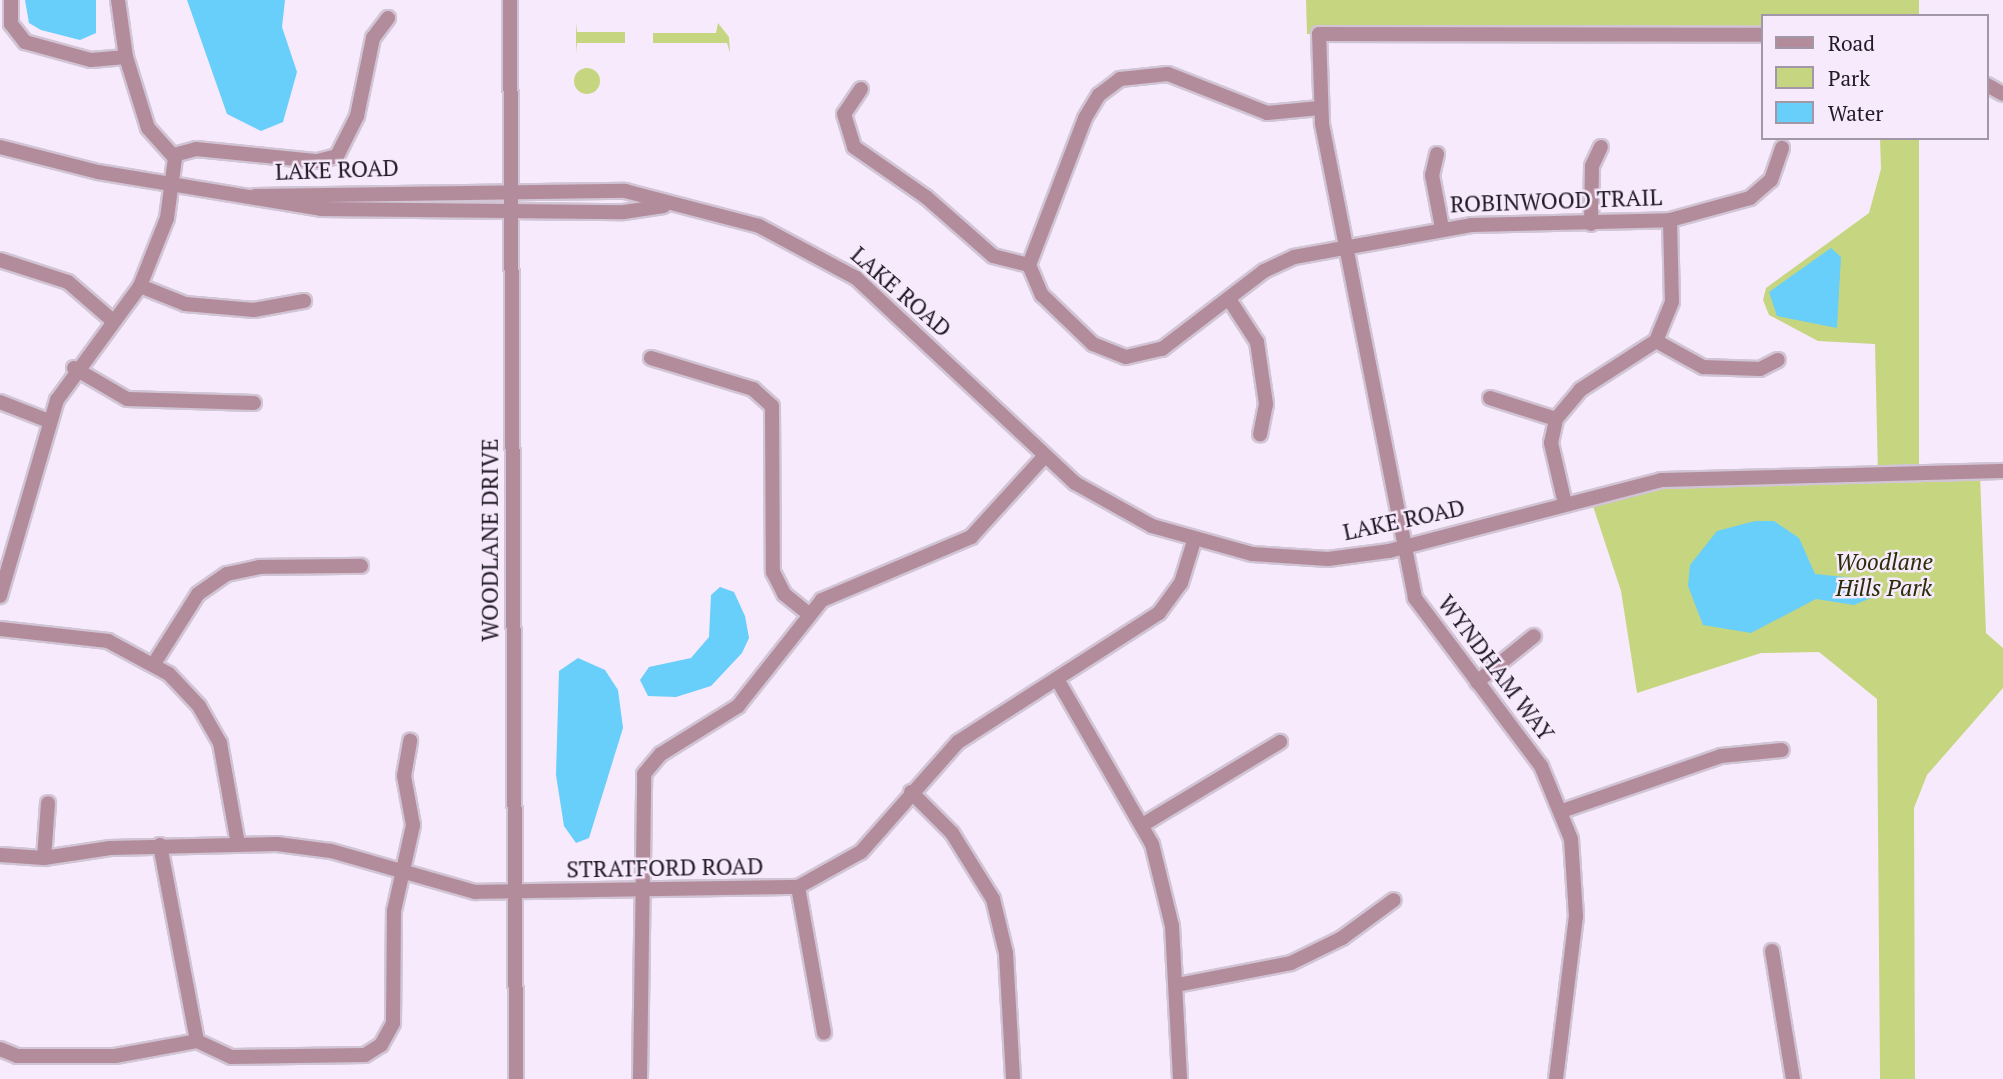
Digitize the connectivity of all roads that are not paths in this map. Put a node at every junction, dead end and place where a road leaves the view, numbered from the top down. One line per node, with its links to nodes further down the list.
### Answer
1 (11, 0): 6 (street)
2 (118, 0): 6 (street)
3 (510, 0): 15 (street, WOODLANE DRIVE)
4 (388, 18): 13 (street)
5 (1762, 35): 8 (street, WYNDHAM WAY)
6 (126, 57): 13 (street)
7 (861, 89): 24 (street)
8 (1320, 108): 22 (street, WYNDHAM WAY); 24 (street)
9 (0, 147): 14 (street, LAKE ROAD)
10 (1601, 147): 20 (street)
11 (1782, 148): 19 (street, ROBINWOOD TRAIL)
12 (1437, 153): 21 (street)
13 (174, 155): 14 (street)
14 (172, 186): 16 (street, LAKE ROAD); 25 (street)
15 (512, 191): 16 (street, LAKE ROAD); 17 (street, LAKE ROAD); 18 (street, WOODLANE DRIVE)
16 (255, 195): 18 (street, LAKE ROAD)
17 (670, 205): 18 (street, LAKE ROAD); 39 (street, LAKE ROAD)
18 (512, 211): 66 (street, WOODLANE DRIVE)
19 (1670, 220): 20 (street, ROBINWOOD TRAIL); 29 (street)
20 (1591, 224): 21 (street, ROBINWOOD TRAIL)
21 (1443, 228): 22 (street, ROBINWOOD TRAIL)
22 (1346, 246): 26 (street, ROBINWOOD TRAIL); 43 (street, WYNDHAM WAY)
23 (0, 260): 28 (street)
24 (1029, 265): 26 (street, ROBINWOOD TRAIL)
25 (140, 286): 27 (street); 28 (street)
26 (1229, 299): 38 (street)
27 (304, 301)
28 (113, 321): 32 (street)
29 (1656, 341): 31 (street); 36 (street)
30 (651, 358): 46 (street)
31 (1778, 360)
32 (74, 368): 35 (street); 37 (street)
33 (1490, 398): 36 (street)
34 (0, 402): 37 (street)
35 (254, 403)
36 (1556, 419): 41 (street)
37 (49, 421): 45 (street)
38 (1260, 433)
39 (1044, 458): 42 (street, LAKE ROAD); 46 (street)
40 (2003, 471): 41 (street, LAKE ROAD)
41 (1565, 504): 43 (street, LAKE ROAD)
42 (1194, 541): 43 (street, LAKE ROAD); 50 (street, STRATFORD ROAD)
43 (1401, 549): 51 (street, WYNDHAM WAY)
44 (361, 566): 49 (street)
45 (0, 596)
46 (809, 614): 65 (street)
47 (0, 629): 49 (street)
48 (1534, 636): 51 (street)
49 (155, 662): 59 (street)
50 (1057, 679): 55 (street, STRATFORD ROAD); 58 (street)
51 (1477, 682): 57 (street, WYNDHAM WAY)
52 (410, 741): 63 (street)
53 (1280, 742): 58 (street)
54 (1782, 750): 57 (street)
55 (911, 792): 64 (street, STRATFORD ROAD); 75 (street)
56 (48, 803): 62 (street)
57 (1562, 811): 77 (street, WYNDHAM WAY)
58 (1144, 824): 69 (street)
59 (238, 844): 60 (street, STRATFORD ROAD); 63 (street, STRATFORD ROAD)
60 (160, 845): 62 (street, STRATFORD ROAD); 71 (street)
61 (0, 855): 62 (street, STRATFORD ROAD)
62 (44, 859)
63 (405, 874): 66 (street, STRATFORD ROAD); 71 (street)
64 (798, 887): 65 (street, STRATFORD ROAD); 70 (street)
65 (639, 891): 66 (street, STRATFORD ROAD); 74 (street)
66 (515, 892): 73 (street, WOODLANE DRIVE)
67 (1394, 900): 69 (street)
68 (1772, 951): 78 (street)
69 (1177, 985): 76 (street)
70 (824, 1033)
71 (197, 1041): 72 (street)
72 (0, 1049)
73 (516, 1079)
74 (640, 1079)
75 (1013, 1079)
76 (1180, 1079)
77 (1556, 1079)
78 (1793, 1079)

